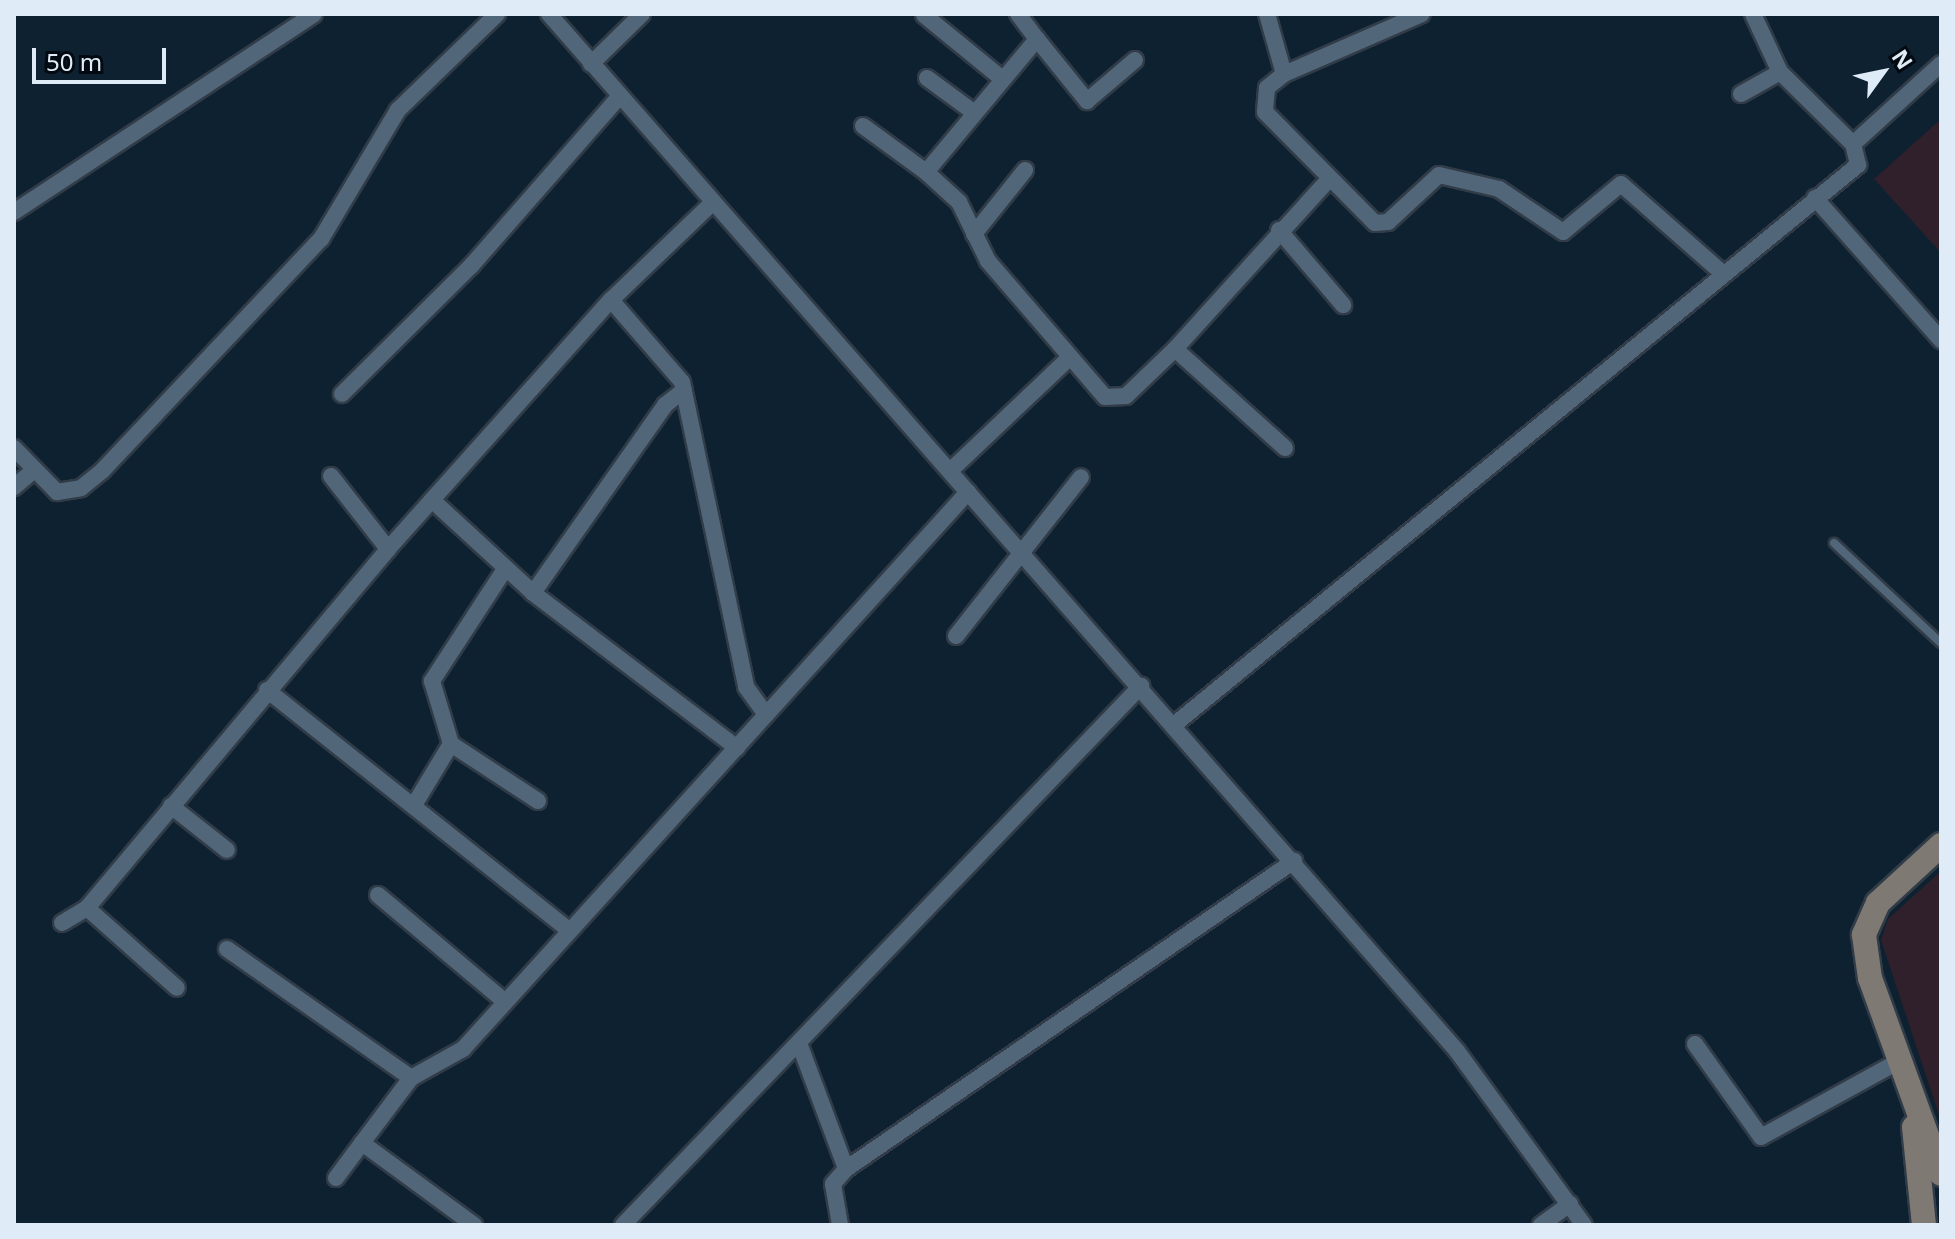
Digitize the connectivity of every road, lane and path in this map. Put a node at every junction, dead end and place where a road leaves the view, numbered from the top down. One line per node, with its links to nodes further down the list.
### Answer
1 (314, 14): 28 (street)
2 (497, 14): 41 (street)
3 (549, 14): 12 (street)
4 (642, 14): 12 (street)
5 (1018, 14): 10 (street)
6 (1267, 14): 15 (street)
7 (1422, 14): 15 (street)
8 (1753, 14): 14 (street)
9 (924, 15): 16 (street)
10 (1037, 39): 11 (street); 16 (street)
11 (1135, 60)
12 (591, 64): 19 (street)
13 (1941, 64): 22 (street)
14 (1780, 72): 18 (street); 22 (street)
15 (1284, 74): 25 (street)
16 (1000, 77): 20 (street)
17 (927, 78): 20 (street)
18 (1741, 94)
19 (619, 97): 27 (street); 38 (street)
20 (972, 111): 24 (street)
21 (863, 126): 24 (street)
22 (1853, 144): 26 (street)
23 (1025, 170): 30 (street)
24 (926, 172): 30 (street)
25 (1328, 180): 29 (street); 31 (street)
26 (1815, 198): 31 (street); 34 (street)
27 (711, 204): 32 (street); 42 (street)
28 (14, 212)
29 (1279, 230): 33 (street); 35 (street)
30 (974, 234): 36 (street)
31 (1720, 271): 58 (street)
32 (611, 300): 37 (street); 47 (street)
33 (1343, 305)
34 (1941, 340)
35 (1175, 349): 36 (street); 40 (street)
36 (1069, 358): 42 (street)
37 (684, 390): 52 (street); 57 (street)
38 (342, 394)
39 (14, 448): 41 (street)
40 (1285, 448)
41 (33, 471): 45 (street)
42 (950, 471): 46 (street)
43 (331, 476): 49 (street)
44 (1081, 477): 50 (street)
45 (14, 487)
46 (968, 492): 50 (street); 57 (street)
47 (432, 500): 49 (street); 51 (street)
48 (1834, 543): 54 (lane)
49 (388, 549): 56 (street)
50 (1024, 554): 53 (street); 55 (street)
51 (505, 569): 52 (street); 59 (street)
52 (533, 593): 60 (street)
53 (956, 636)
54 (1941, 643)
55 (1141, 686): 58 (street); 74 (street)
56 (267, 690): 62 (street); 63 (street)
57 (766, 715): 60 (street)
58 (1175, 724): 66 (street)
59 (451, 744): 61 (street); 62 (street)
60 (737, 748): 70 (street)
61 (538, 801)
62 (414, 805): 70 (street)
63 (171, 806): 65 (street); 68 (street)
64 (1941, 845): 76 (street)
65 (227, 850)
66 (1294, 861): 80 (street); 83 (street)
67 (378, 895): 73 (street)
68 (87, 908): 69 (street); 72 (street)
69 (62, 923)
70 (569, 930): 73 (street)
71 (227, 949): 77 (street)
72 (177, 988)
73 (503, 1000): 77 (street)
74 (799, 1043): 80 (street); 85 (street)
75 (1695, 1044): 76 (street)
76 (1899, 1061): 78 (street)
77 (411, 1078): 79 (street)
78 (1911, 1097): 81 (street); 89 (street)
79 (362, 1143): 82 (street); 84 (street)
80 (846, 1169): 86 (street)
81 (1941, 1174)
82 (336, 1178)
83 (1570, 1204): 87 (street); 88 (street)
84 (474, 1225)
85 (623, 1225)
86 (840, 1225)
87 (1541, 1225)
88 (1584, 1225)
89 (1924, 1225)

